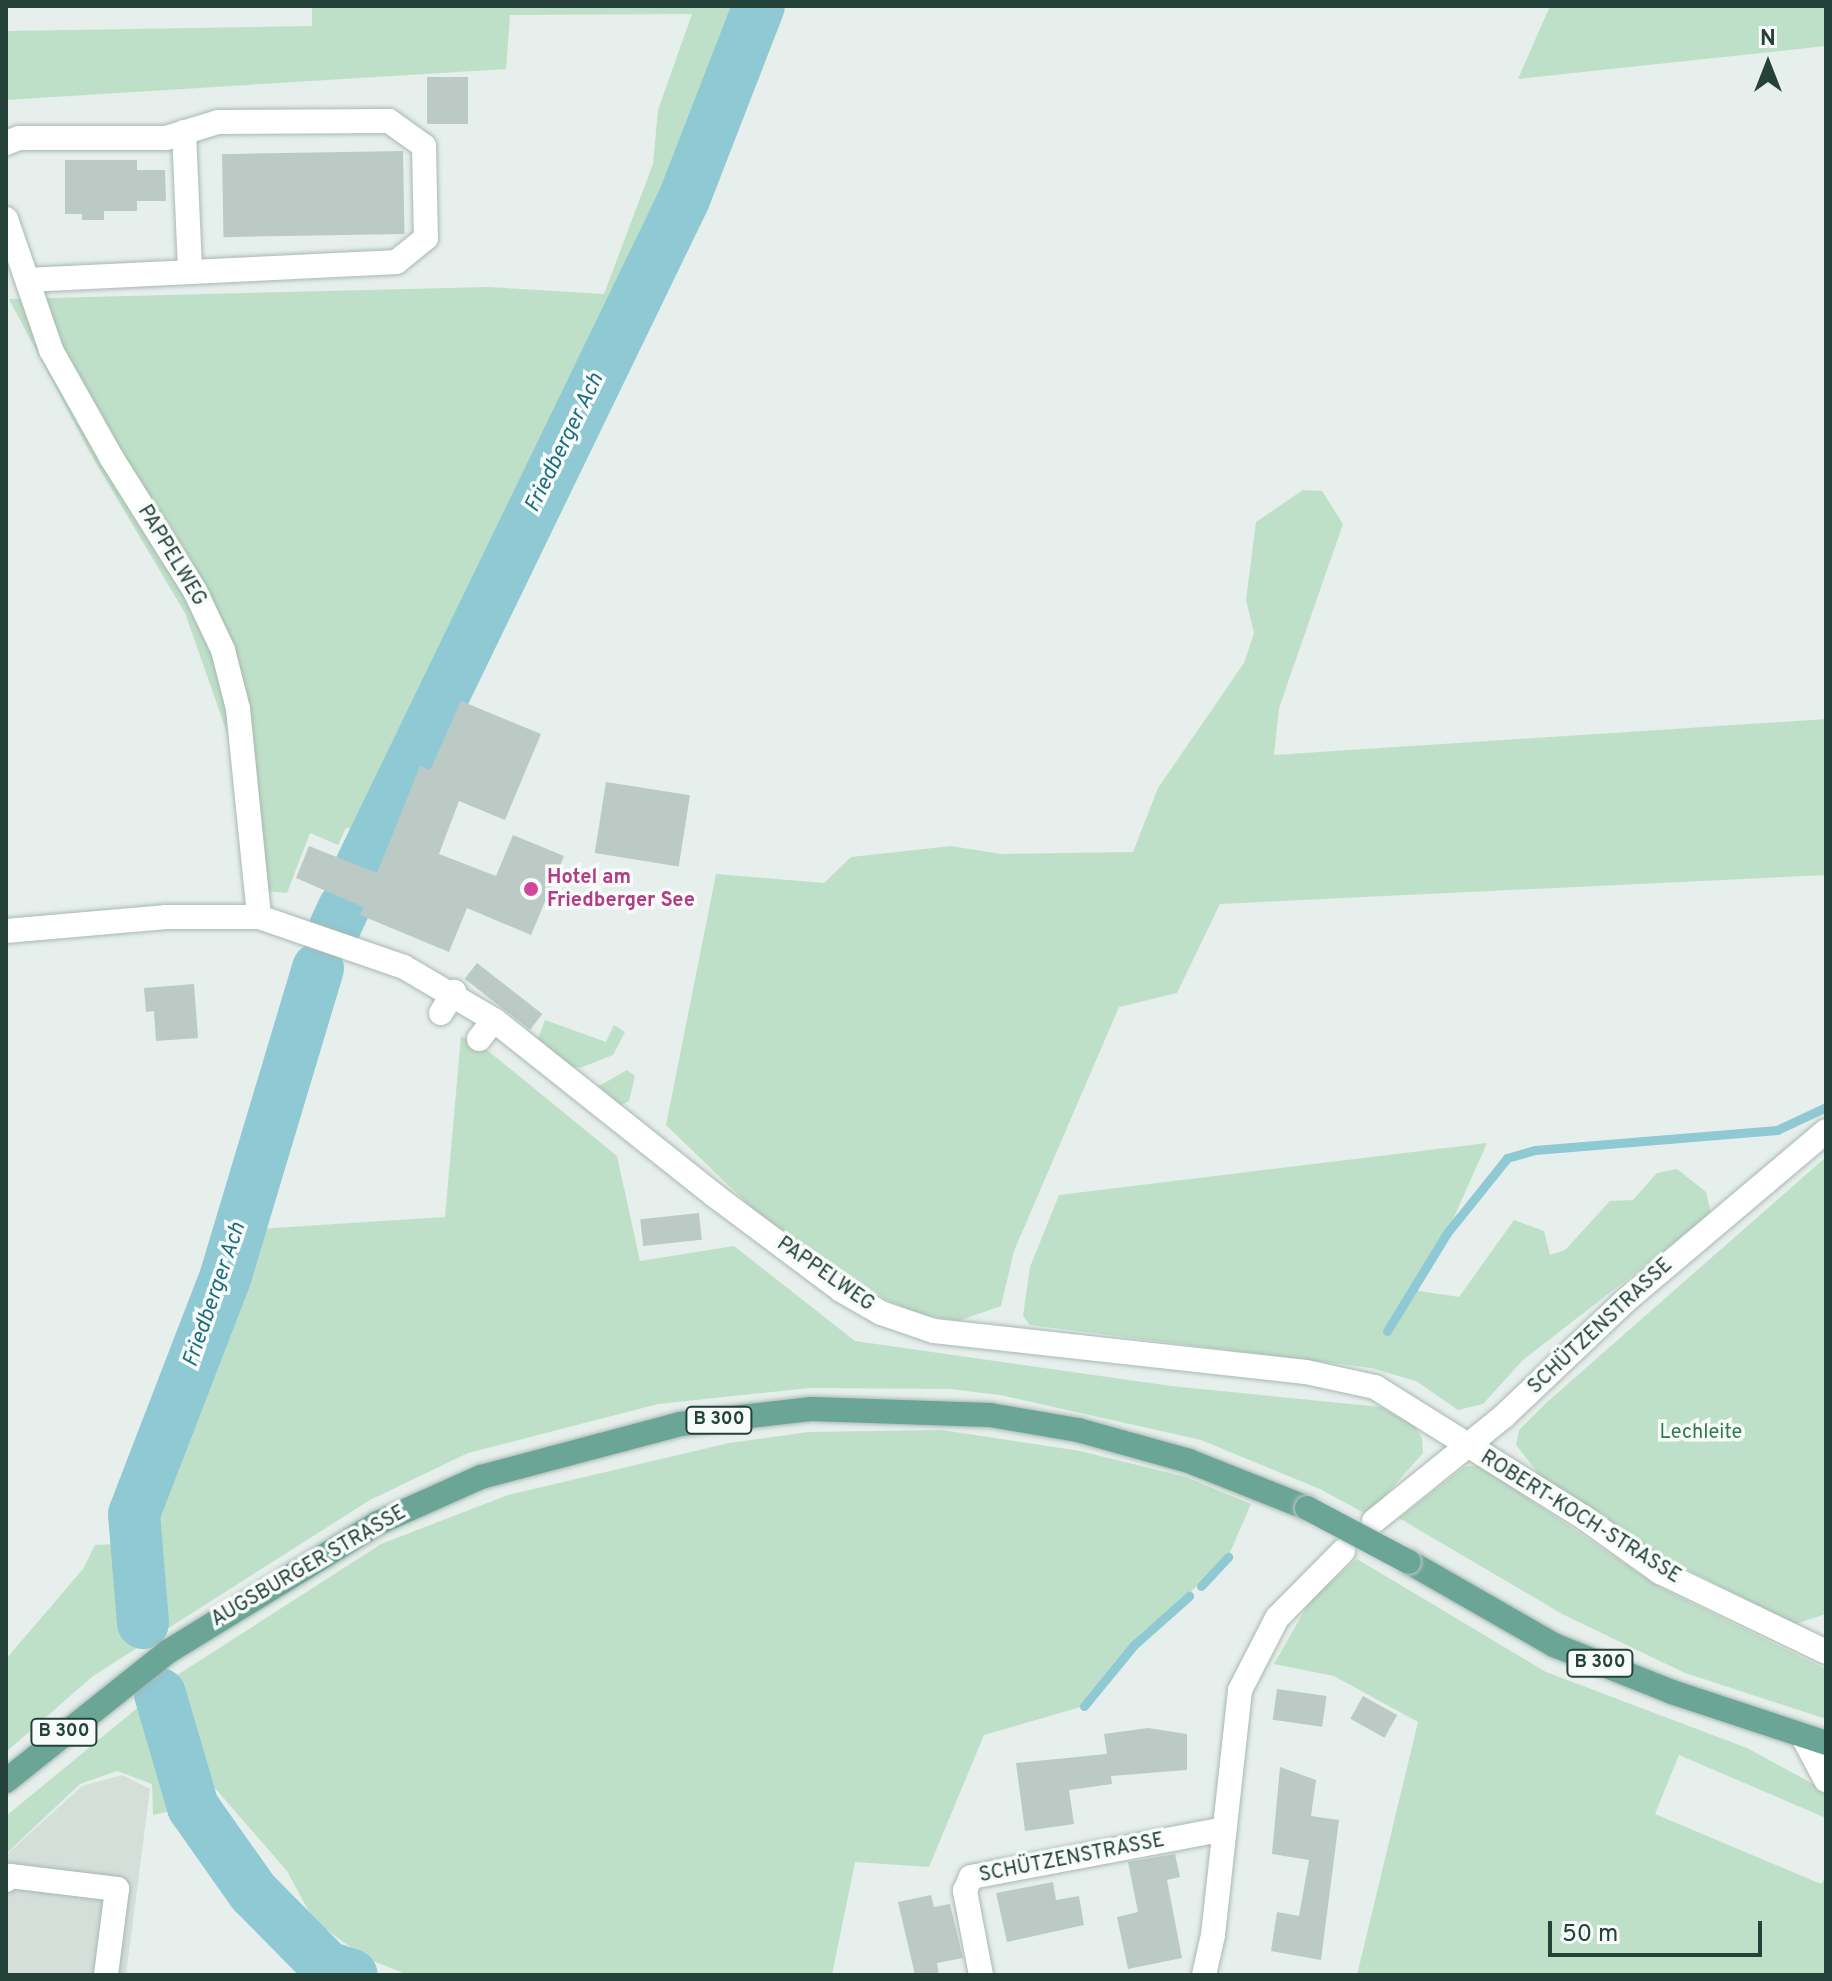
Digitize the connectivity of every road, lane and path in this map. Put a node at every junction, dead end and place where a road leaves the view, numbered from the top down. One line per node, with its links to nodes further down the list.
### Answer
1 (184, 132): 2 (street); 4 (street); 4 (street)
2 (6, 143)
3 (6, 219): 5 (street, PAPPELWEG)
4 (190, 271): 5 (street)
5 (28, 280): 6 (street, PAPPELWEG)
6 (259, 917): 7 (street, PAPPELWEG); 8 (street, PAPPELWEG)
7 (6, 931)
8 (454, 992): 9 (street); 11 (street, PAPPELWEG)
9 (441, 1013)
10 (1826, 1131): 11 (street, SCHÜTZENSTRASSE)
11 (1465, 1446): 12 (street, SCHÜTZENSTRASSE); 14 (street, ROBERT-KOCH-STRASSE)
12 (1374, 1521)
13 (1343, 1551): 18 (street)
14 (1826, 1652)
15 (1814, 1740): 16 (street); 17 (main road, AUGSBURGER STRASSE / B 300, bridge)
16 (1826, 1780)
17 (6, 1781)
18 (1224, 1829): 21 (street, SCHÜTZENSTRASSE); 22 (street)
19 (6, 1880): 20 (street)
20 (106, 1975)
21 (981, 1975)
22 (1204, 1975)

